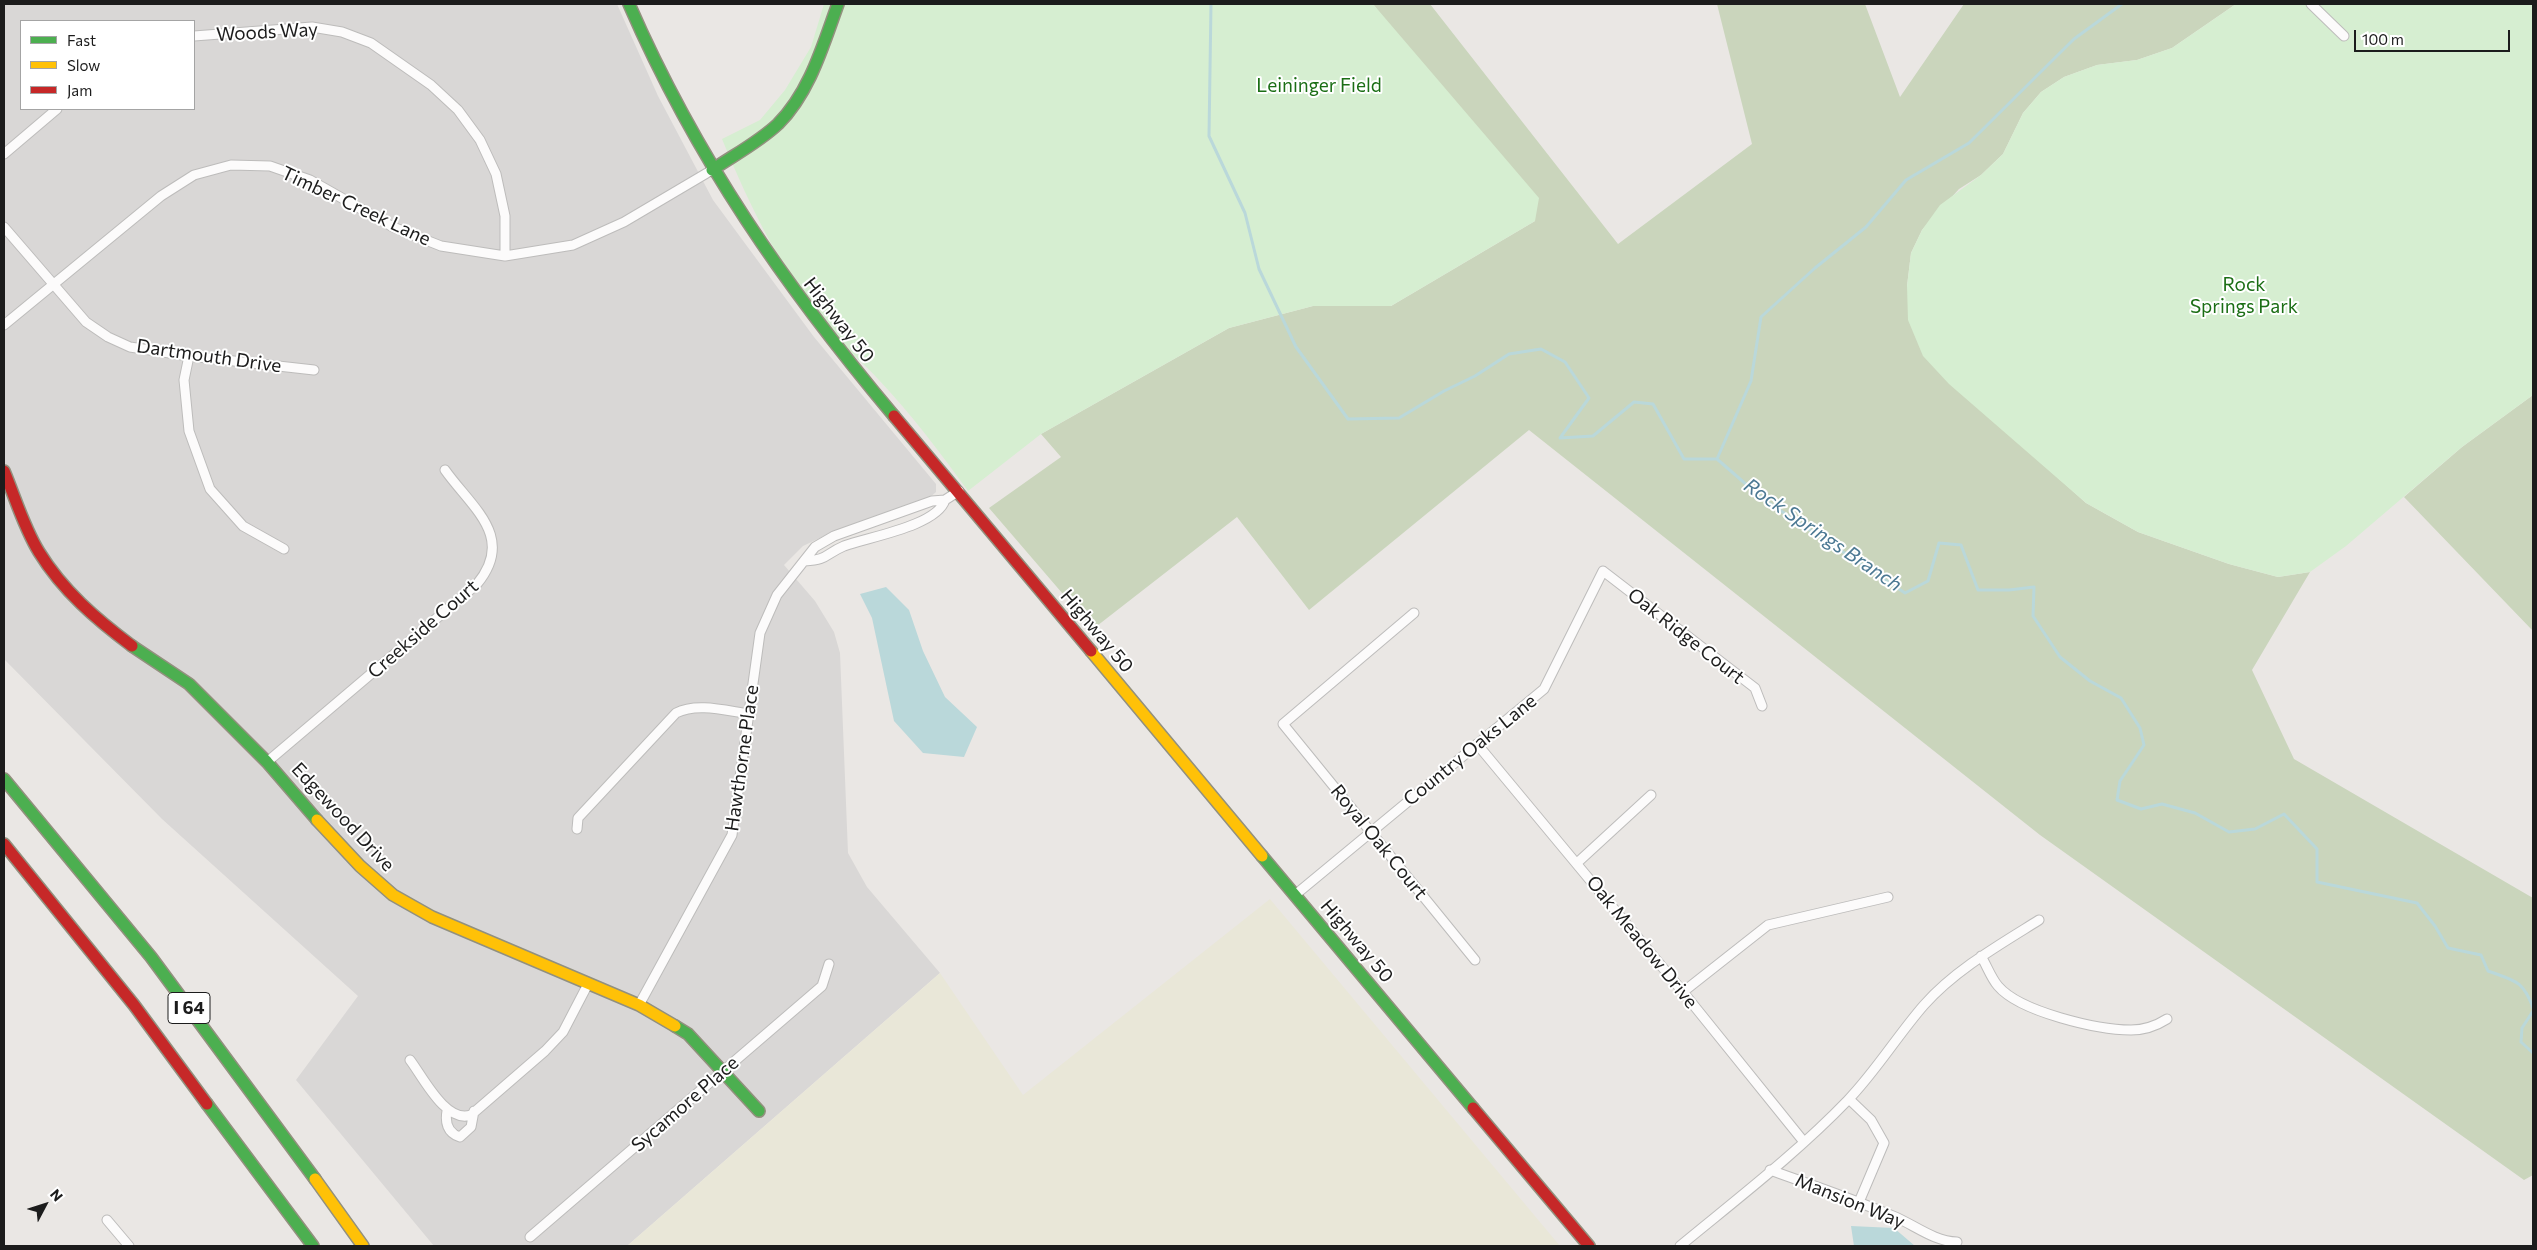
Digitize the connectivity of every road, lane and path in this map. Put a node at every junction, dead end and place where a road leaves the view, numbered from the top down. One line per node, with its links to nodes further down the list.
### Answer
1 (629, 4): 8 (main road, Highway 50)
2 (838, 4): 8 (main road)
3 (2311, 4): 5 (street)
4 (195, 36): 10 (street, Woods Way)
5 (2344, 36)
6 (56, 110): 7 (street)
7 (4, 154)
8 (712, 170): 10 (street, Timber Creek Lane); 17 (main road, Highway 50)
9 (4, 227): 11 (street, Dartmouth Drive)
10 (505, 256): 11 (street, Timber Creek Lane)
11 (52, 286): 12 (street, Timber Creek Lane); 13 (street, Dartmouth Drive)
12 (4, 326)
13 (189, 356): 14 (street, Dartmouth Drive); 19 (street)
14 (314, 370)
15 (446, 470): 26 (street, Creekside Court)
16 (4, 471): 26 (main road, Edgewood Drive)
17 (958, 492): 18 (street, Hawthorne Place); 35 (main road, Highway 50)
18 (945, 500): 20 (street, Hawthorne Place); 20 (street, Hawthorne Place)
19 (284, 549)
20 (805, 561): 24 (street, Hawthorne Place)
21 (1603, 571): 23 (street, Oak Ridge Court); 25 (street, Country Oaks Lane)
22 (1414, 614): 30 (street, Royal Oak Court)
23 (1762, 706)
24 (750, 714): 29 (street); 43 (street, Hawthorne Place)
25 (1477, 744): 30 (street, Country Oaks Lane); 34 (street, Oak Meadow Drive)
26 (267, 762): 41 (main road, Edgewood Drive)
27 (4, 779): 59 (main road, I 64)
28 (1651, 795): 34 (street)
29 (577, 830)
30 (1370, 832): 35 (street, Country Oaks Lane); 39 (street, Royal Oak Court)
31 (4, 844): 33 (main road, I 64)
32 (4, 848): 33 (main road)
33 (20, 863): 58 (main road, I 64)
34 (1577, 863): 42 (street, Oak Meadow Drive)
35 (1295, 895): 60 (main road, Highway 50)
36 (1888, 897): 42 (street)
37 (2039, 920): 38 (street)
38 (1981, 956): 44 (street); 47 (street)
39 (1475, 960)
40 (829, 964): 46 (street, Sycamore Place)
41 (588, 984): 43 (main road, Edgewood Drive); 49 (street)
42 (1684, 992): 51 (street, Oak Meadow Drive)
43 (639, 1006): 46 (main road, Edgewood Drive)
44 (2167, 1020)
45 (410, 1060): 48 (street)
46 (724, 1071): 50 (main road, Edgewood Drive); 55 (street, Sycamore Place)
47 (1849, 1099): 51 (street); 53 (street)
48 (447, 1111): 49 (street); 49 (street)
49 (474, 1111)
50 (759, 1111)
51 (1804, 1142): 52 (street)
52 (1770, 1170): 53 (street, Mansion Way); 61 (street)
53 (1859, 1202): 56 (street, Mansion Way)
54 (107, 1220): 57 (street)
55 (530, 1237)
56 (1957, 1242)
57 (129, 1246)
58 (313, 1246)
59 (363, 1246)
60 (1589, 1246)
61 (1680, 1246)

